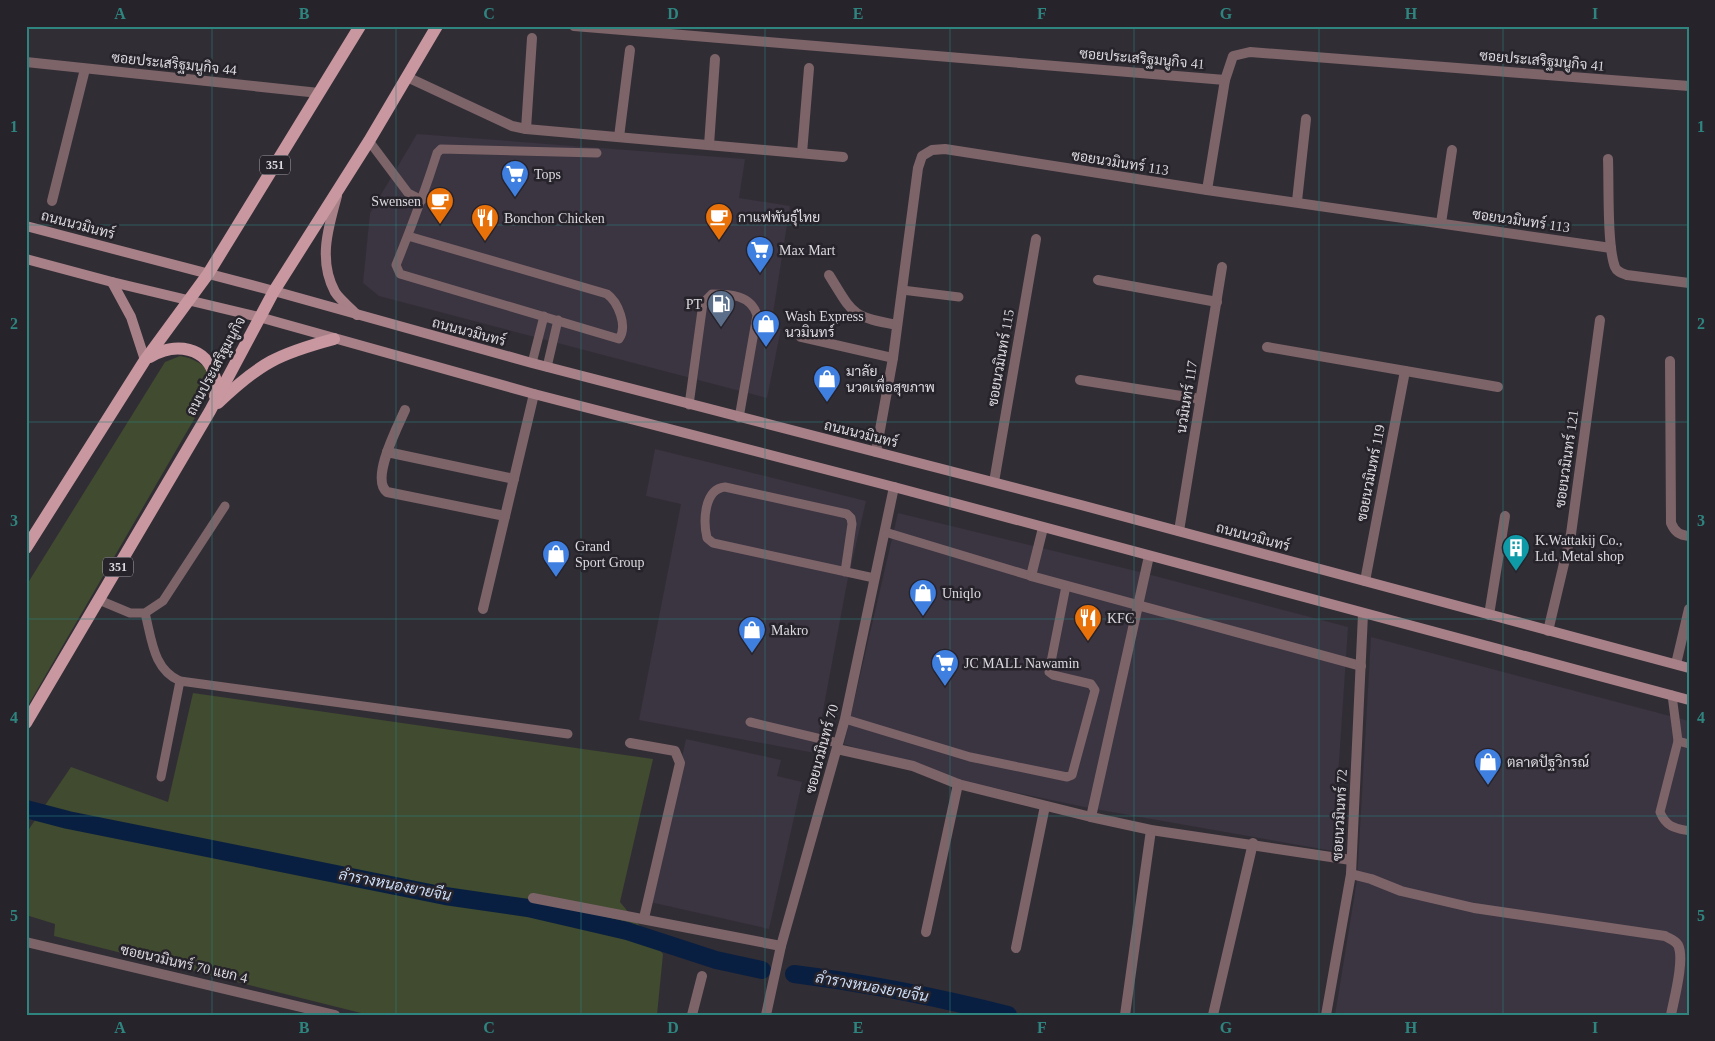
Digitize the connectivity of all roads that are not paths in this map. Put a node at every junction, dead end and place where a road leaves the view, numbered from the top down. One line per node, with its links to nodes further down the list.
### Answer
1 (360, 26): 13 (main road, 351)
2 (437, 26): 10 (main road, ถนนประเสริฐมนูกิจ / 351)
3 (574, 26): 11 (street, ซอยประเสริฐมนูกิจ 41)
4 (532, 38): 15 (street)
5 (630, 50): 16 (street)
6 (715, 59): 18 (street)
7 (26, 62): 9 (street, ซอยประเสริฐมนูกิจ 44)
8 (809, 68): 21 (street)
9 (85, 69): 13 (street, ซอยประเสริฐมนูกิจ 44); 27 (street)
10 (407, 77): 15 (street); 17 (main road, ถนนประเสริฐมนูกิจ / 351)
11 (1225, 80): 12 (street, ซอยประเสริฐมนูกิจ 41); 25 (street)
12 (1689, 86)
13 (320, 93): 36 (main road, 351)
14 (1306, 119): 28 (street)
15 (526, 129): 16 (street)
16 (619, 137): 18 (street)
17 (369, 141): 24 (main road, ถนนประเสริฐมนูกิจ / 351); 26 (lane)
18 (709, 145): 21 (street)
19 (1452, 150): 29 (street)
20 (597, 153): 26 (lane)
21 (802, 153): 22 (street)
22 (843, 157)
23 (1608, 159): 33 (street)
24 (340, 188): 42 (main road, ถนนประเสริฐมนูกิจ / 351); 47 (main road)
25 (1207, 190): 28 (street, ซอยนวมินทร์ 113); 41 (street, ซอยนวมินทร์ 113)
26 (422, 200): 31 (lane)
27 (52, 201)
28 (1296, 201): 29 (street, ซอยนวมินทร์ 113)
29 (1440, 223): 33 (street, ซอยนวมินทร์ 113)
30 (26, 226): 36 (main road, ถนนนวมินทร์)
31 (408, 236): 48 (lane); 49 (lane)
32 (1036, 240): 72 (street, ซอยนวมินทร์ 115)
33 (1612, 248): 40 (street)
34 (26, 259): 39 (main road)
35 (1222, 267): 45 (street, นวมินทร์ 117)
36 (208, 274): 42 (main road, ถนนนวมินทร์); 44 (main road, 351)
37 (829, 275): 51 (street)
38 (1098, 280): 45 (street)
39 (112, 282): 44 (main road); 56 (main road)
40 (1689, 283)
41 (902, 290): 43 (lane); 51 (street, ซอยนวมินทร์ 113)
42 (274, 291): 46 (main road, ถนนประเสริฐมนูกิจ / 351); 47 (main road, ถนนนวมินทร์)
43 (959, 297)
44 (189, 300): 46 (main road); 56 (main road, 351)
45 (1217, 302): 64 (street, นวมินทร์ 117)
46 (259, 316): 53 (main road); 67 (main road, ถนนประเสริฐมนูกิจ / 351)
47 (359, 316): 58 (main road, ถนนนวมินทร์)
48 (544, 316): 49 (lane); 58 (lane)
49 (558, 320): 59 (lane)
50 (1600, 320): 95 (street, ซอยนวมินทร์ 121)
51 (897, 324): 55 (street, ซอยนวมินทร์ 113)
52 (802, 337): 55 (street)
53 (334, 339): 63 (main road); 67 (main road)
54 (1267, 347): 60 (street)
55 (892, 358): 70 (street, ซอยนวมินทร์ 113)
56 (145, 360): 67 (main road); 81 (main road, 351)
57 (1670, 361): 80 (street)
58 (532, 363): 59 (main road, ถนนนวมินทร์)
59 (547, 367): 65 (main road, ถนนนวมินทร์)
60 (1405, 371): 62 (street); 86 (street, ซอยนวมินทร์ 119)
61 (1080, 380): 64 (street)
62 (1498, 387)
63 (534, 394): 71 (street); 73 (main road)
64 (1200, 399): 78 (street, นวมินทร์ 117)
65 (689, 405): 68 (main road, ถนนนวมินทร์); 68 (lane)
66 (405, 410): 69 (street)
67 (210, 411): 88 (main road, ถนนประเสริฐมนูกิจ / 351)
68 (739, 418): 70 (main road, ถนนนวมินทร์)
69 (387, 452): 71 (street); 75 (street)
70 (876, 452): 72 (main road, ถนนนวมินทร์)
71 (514, 479): 75 (street)
72 (994, 482): 78 (main road, ถนนนวมินทร์)
73 (894, 487): 77 (main road); 79 (street, ซอยนวมินทร์ 70)
74 (224, 506): 92 (lane)
75 (505, 516): 90 (street)
76 (1505, 516): 94 (street)
77 (1043, 528): 82 (main road); 84 (street)
78 (1179, 531): 86 (main road, ถนนนวมินทร์)
79 (885, 532): 84 (lane); 85 (street, ซอยนวมินทร์ 70)
80 (1689, 536)
81 (26, 548)
82 (1149, 556): 89 (street); 93 (main road)
83 (845, 572): 83 (lane); 85 (lane)
84 (1031, 576): 87 (street)
85 (874, 578): 102 (street, ซอยนวมินทร์ 70)
86 (1365, 581): 94 (main road, ถนนนวมินทร์)
87 (1066, 586): 89 (street); 102 (lane)
88 (99, 600): 92 (lane); 104 (main road, ถนนประเสริฐมนูกิจ / 351)
89 (1137, 606): 97 (street); 113 (street)
90 (483, 608)
91 (1689, 610): 96 (street)
92 (145, 613): 99 (lane)
93 (1363, 614): 97 (street, ซอยนวมินทร์ 72); 100 (main road)
94 (1490, 614): 95 (main road, ถนนนวมินทร์)
95 (1548, 630): 96 (main road, ถนนนวมินทร์)
96 (1676, 664): 98 (main road, ถนนนวมินทร์)
97 (1361, 666): 117 (street, ซอยนวมินทร์ 72)
98 (1689, 668)
99 (180, 681): 105 (lane); 110 (lane)
100 (1672, 696): 101 (main road); 106 (lane)
101 (1689, 700)
102 (845, 718): 109 (street, ซอยนวมินทร์ 70)
103 (750, 722): 109 (lane)
104 (26, 723)
105 (568, 734)
106 (1678, 741): 108 (lane); 115 (lane)
107 (630, 743): 120 (street)
108 (1689, 744)
109 (838, 746): 111 (street); 123 (street, ซอยนวมินทร์ 70)
110 (161, 777)
111 (958, 784): 112 (street); 121 (street)
112 (1045, 806): 113 (street); 124 (street)
113 (1091, 818): 114 (street)
114 (1151, 830): 116 (street); 129 (street)
115 (1689, 831)
116 (1253, 843): 117 (street); 130 (street)
117 (1351, 860): 118 (street, ซอยนวมินทร์ 72)
118 (1351, 874): 131 (street, ซอยนวมินทร์ 72); 132 (street)
119 (533, 898): 120 (street)
120 (644, 918): 123 (street)
121 (926, 932)
122 (26, 942): 126 (street, ซอยนวมินทร์ 70 แยก 4)
123 (781, 946): 128 (street, ซอยนวมินทร์ 70)
124 (1016, 948)
125 (702, 976): 127 (street)
126 (335, 1015)
127 (692, 1015)
128 (766, 1015)
129 (1125, 1015)
130 (1213, 1015)
131 (1326, 1015)
132 (1671, 1015)

